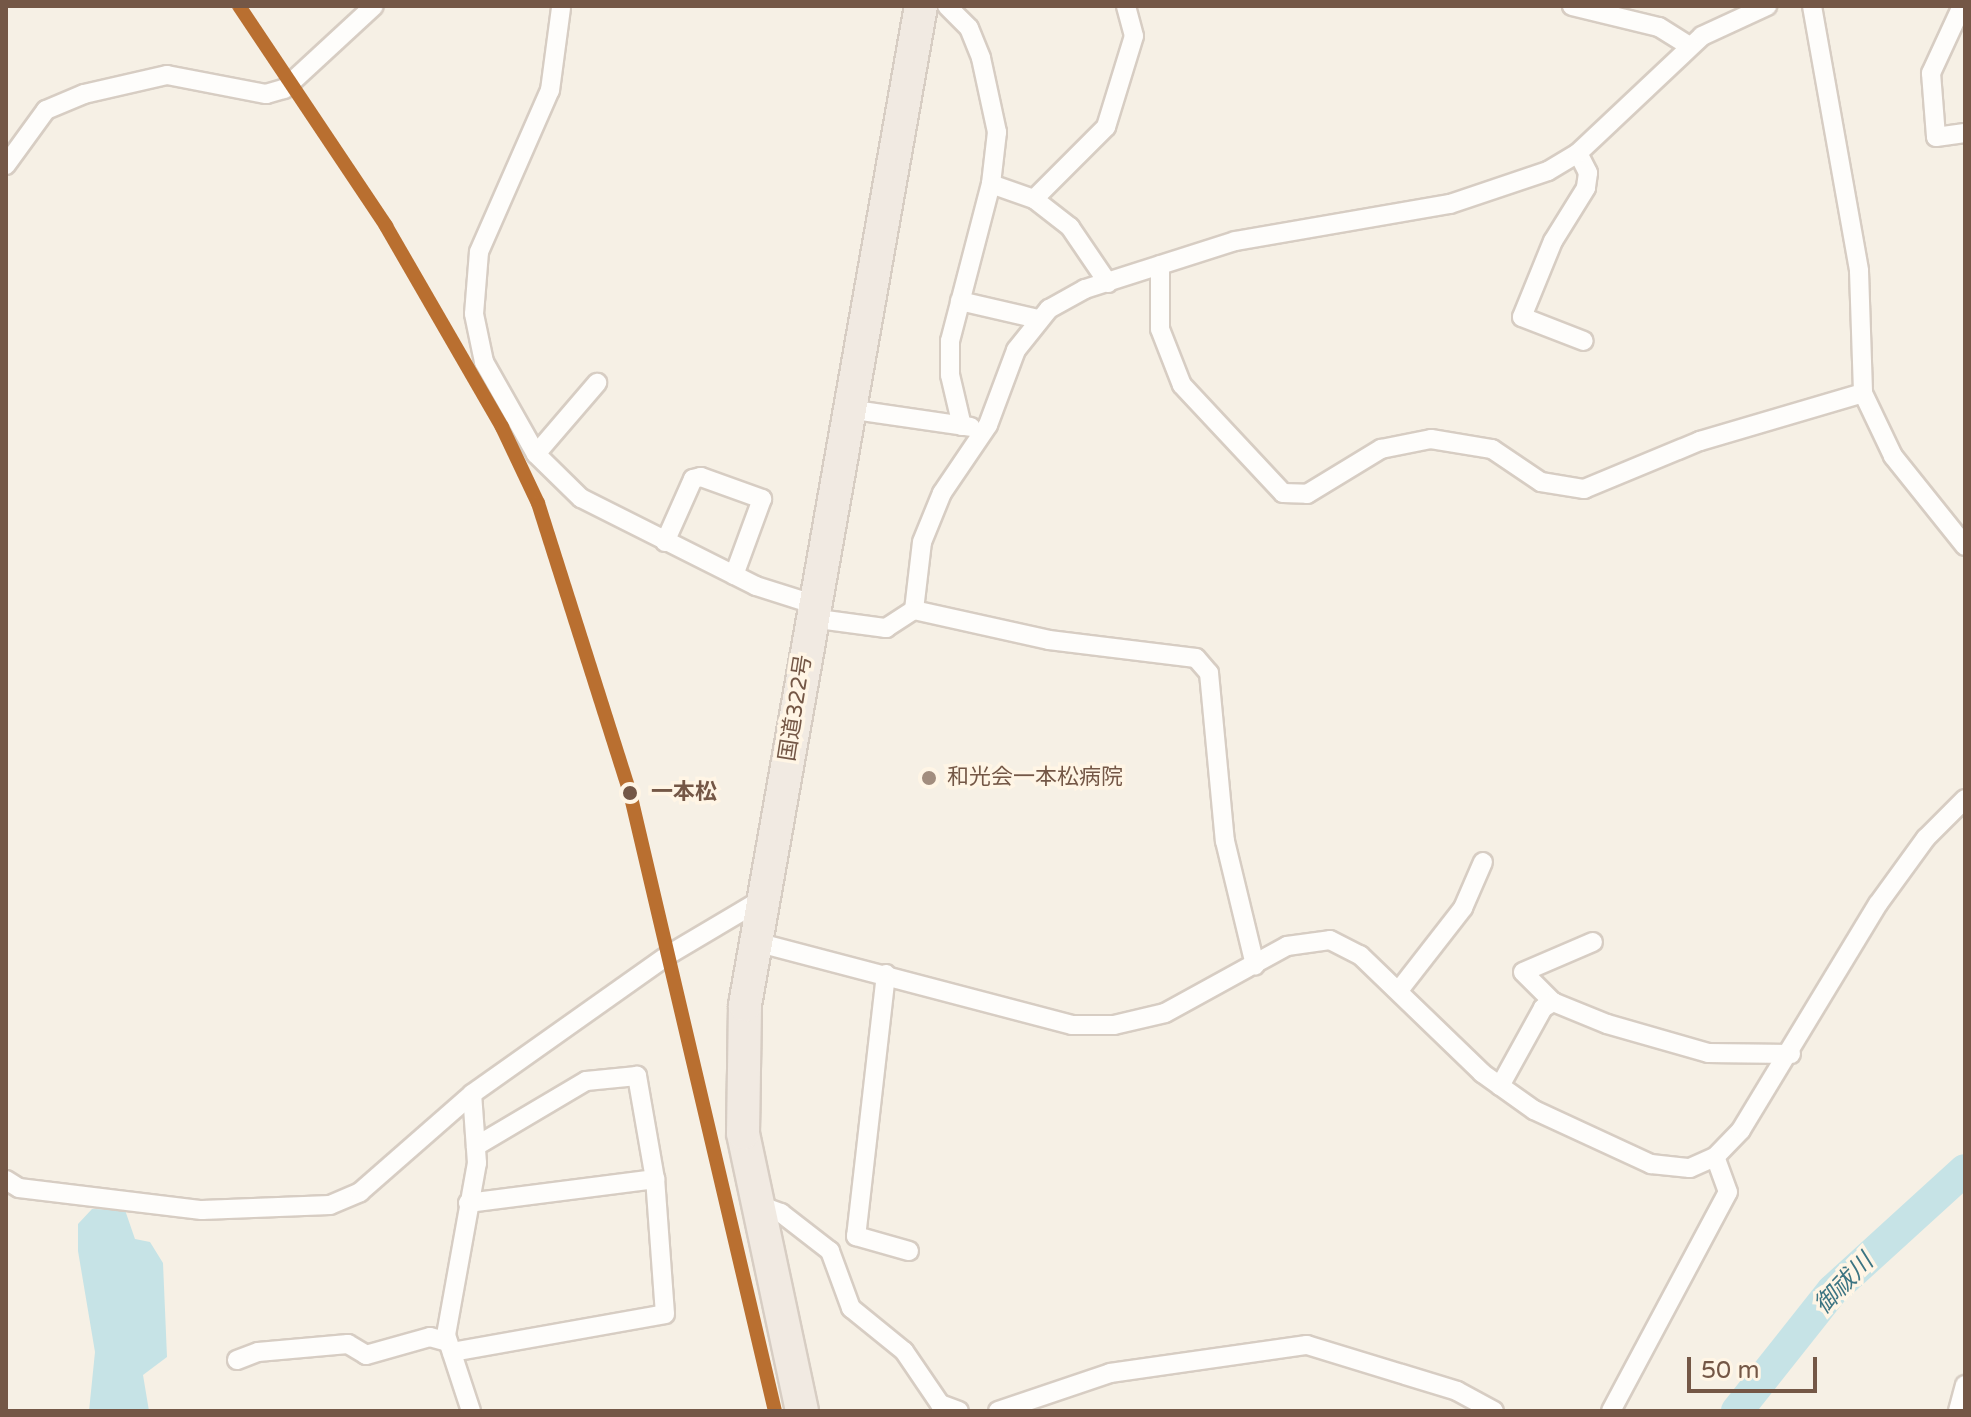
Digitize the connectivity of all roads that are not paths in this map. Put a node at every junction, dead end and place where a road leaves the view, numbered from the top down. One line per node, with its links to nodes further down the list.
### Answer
1 (374, 6): 13 (street)
2 (921, 6): 23 (highway, 国道322号)
3 (947, 6): 14 (street)
4 (1126, 6): 15 (street)
5 (1572, 6): 10 (street)
6 (1767, 6): 10 (street)
7 (1812, 6): 22 (street)
8 (1962, 6): 11 (street)
9 (555, 7): 26 (street)
10 (1689, 46): 12 (street)
11 (1965, 133)
12 (1578, 153): 16 (street); 20 (street)
13 (6, 165)
14 (991, 184): 15 (street); 18 (street)
15 (1034, 199): 17 (street)
16 (1160, 265): 17 (street); 22 (street)
17 (1108, 283): 19 (street)
18 (960, 301): 19 (street); 24 (street)
19 (1038, 319): 25 (street)
20 (1584, 341)
21 (597, 383): 26 (street)
22 (1863, 393): 28 (street)
23 (848, 409): 24 (street); 31 (highway, 国道322号)
24 (962, 426): 25 (street)
25 (986, 429): 30 (street)
26 (536, 454): 27 (street)
27 (665, 542): 29 (street); 29 (street)
28 (1965, 546)
29 (734, 575): 31 (street)
30 (914, 610): 31 (street); 37 (street)
31 (812, 611): 34 (highway, 国道322号)
32 (1965, 799): 41 (street)
33 (1483, 862): 39 (street)
34 (761, 900): 35 (highway, 国道322号); 43 (street)
35 (752, 941): 38 (street); 49 (highway, 国道322号)
36 (1593, 942): 40 (street)
37 (1255, 965): 38 (street); 39 (street)
38 (886, 974): 50 (street)
39 (1400, 989): 42 (street)
40 (1553, 1002): 41 (street); 42 (street)
41 (1791, 1054): 45 (street)
42 (1500, 1086): 45 (street)
43 (472, 1094): 44 (street); 47 (street)
44 (476, 1146): 46 (street); 48 (street)
45 (1715, 1157): 59 (street)
46 (655, 1179): 48 (street); 51 (street)
47 (10, 1187)
48 (468, 1203): 51 (street)
49 (756, 1204): 55 (highway, 国道322号); 56 (street)
50 (909, 1251)
51 (449, 1347): 52 (street); 54 (street)
52 (237, 1360)
53 (1965, 1385): 60 (street)
54 (471, 1411)
55 (802, 1411)
56 (959, 1411)
57 (998, 1411): 58 (street)
58 (1494, 1411)
59 (1611, 1411)
60 (1958, 1411)

